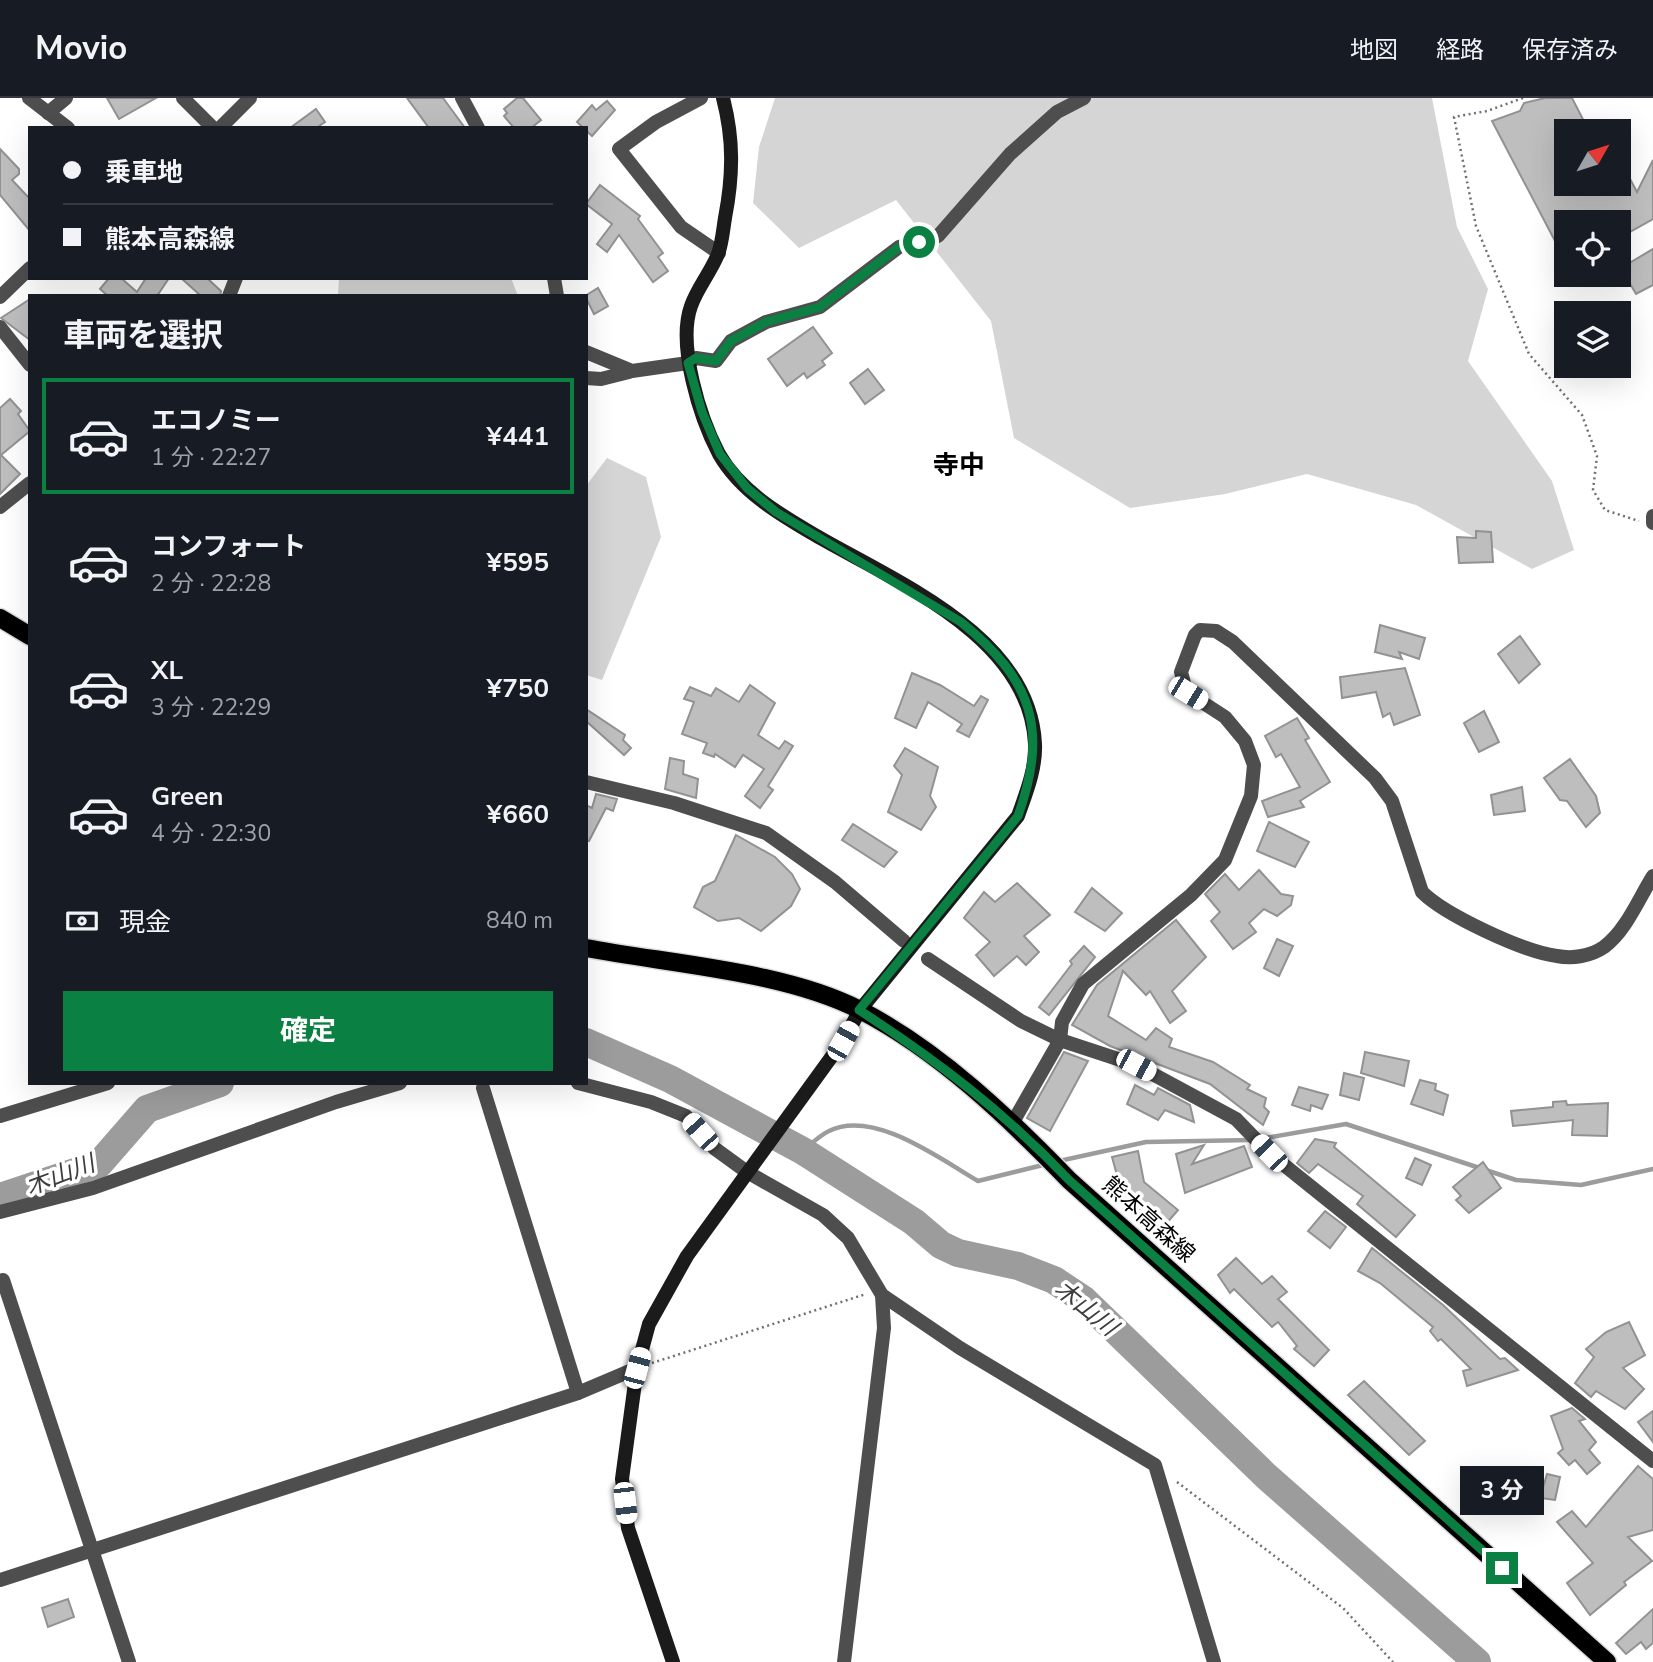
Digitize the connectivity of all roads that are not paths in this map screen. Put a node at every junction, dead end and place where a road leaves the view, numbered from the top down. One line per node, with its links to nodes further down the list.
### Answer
1 (29, 98): 9 (street)
2 (66, 98): 9 (street)
3 (183, 98): 11 (street)
4 (250, 98): 12 (street)
5 (462, 98): 13 (street)
6 (723, 98): 14 (street)
7 (1084, 98): 20 (street)
8 (692, 100): 14 (street)
9 (48, 113): 10 (street)
10 (65, 126)
11 (211, 126)
12 (222, 126)
13 (477, 126)
14 (719, 253): 20 (street)
15 (28, 270): 16 (street)
16 (0, 297)
17 (0, 327): 19 (street)
18 (588, 353): 21 (street)
19 (28, 362)
20 (688, 363): 21 (street); 33 (street)
21 (632, 371): 22 (street)
22 (588, 378)
23 (28, 485): 24 (street)
24 (0, 507)
25 (5, 621): 26 (street); 27 (main road)
26 (28, 629)
27 (28, 635)
28 (588, 782): 30 (street)
29 (1653, 876): 34 (street)
30 (904, 941)
31 (588, 948): 33 (main road, 熊本高森線)
32 (928, 959): 34 (street)
33 (859, 1010): 40 (main road, 熊本高森線); 41 (street)
34 (1060, 1040): 40 (street); 47 (street)
35 (101, 1085): 39 (street)
36 (393, 1085): 42 (street)
37 (586, 1085): 41 (street)
38 (483, 1088): 46 (street)
39 (0, 1116)
40 (1013, 1122): 54 (main road, 熊本高森線)
41 (747, 1172): 44 (street); 45 (street)
42 (0, 1212)
43 (3, 1280): 48 (street)
44 (881, 1293): 52 (street); 53 (street)
45 (637, 1368): 46 (street); 51 (street)
46 (578, 1393): 48 (street)
47 (1653, 1461)
48 (91, 1550): 49 (street); 50 (street)
49 (0, 1580)
50 (129, 1662)
51 (673, 1662)
52 (844, 1662)
53 (1214, 1662)
54 (1607, 1662)

